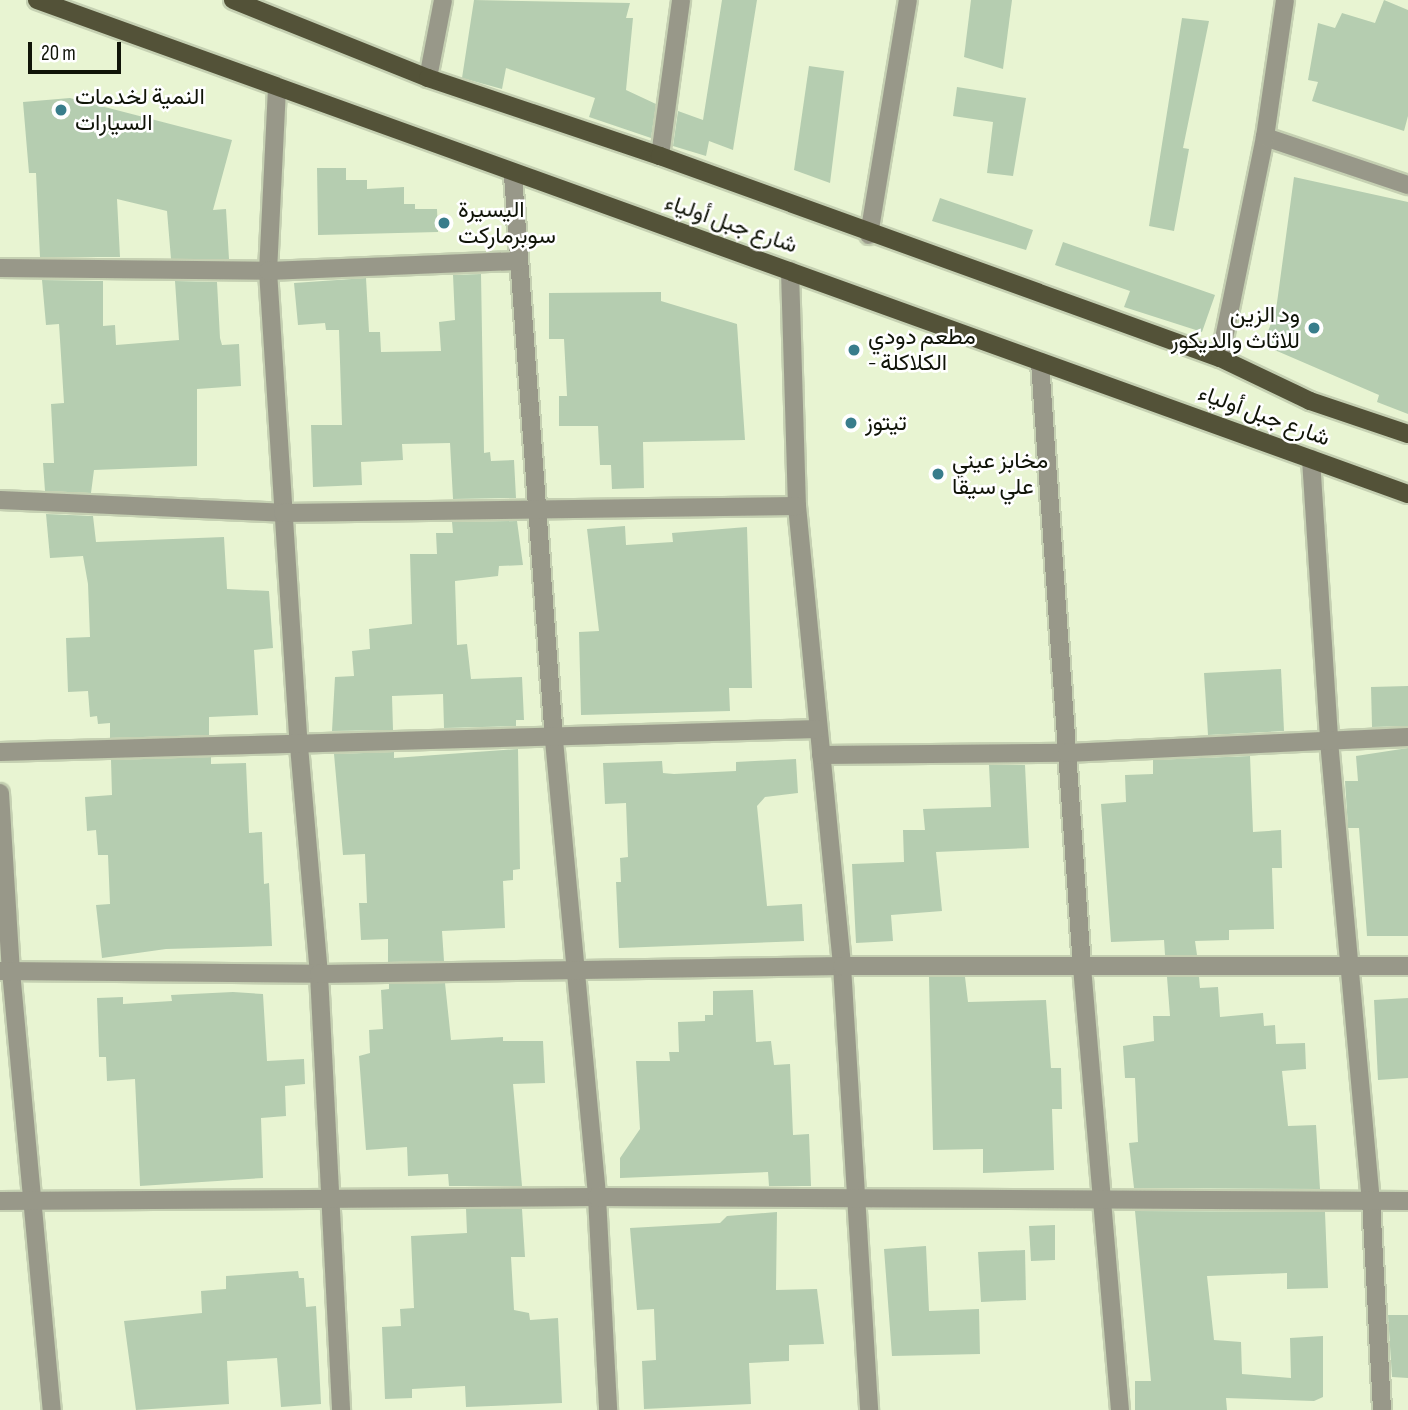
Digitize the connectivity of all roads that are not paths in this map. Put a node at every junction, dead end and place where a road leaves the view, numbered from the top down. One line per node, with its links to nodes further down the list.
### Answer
1 (37, 0): 9 (main road, شارع جبل أولياء)
2 (233, 0): 7 (main road, شارع جبل أولياء)
3 (443, 0): 8 (street)
4 (681, 0): 11 (street)
5 (908, 0): 14 (street)
6 (1285, 0): 10 (street)
7 (263, 5): 8 (main road, شارع جبل أولياء)
8 (428, 78): 11 (main road, شارع جبل أولياء)
9 (277, 88): 12 (main road, شارع جبل أولياء); 17 (street)
10 (1265, 137): 13 (street); 19 (street)
11 (660, 156): 14 (main road, شارع جبل أولياء)
12 (513, 175): 15 (street); 18 (main road, شارع جبل أولياء)
13 (1408, 185)
14 (869, 235): 19 (main road, شارع جبل أولياء)
15 (519, 261): 17 (street); 26 (street)
16 (0, 268): 17 (street)
17 (268, 271): 27 (street)
18 (790, 271): 20 (main road, شارع جبل أولياء); 25 (street)
19 (1220, 358): 21 (main road, شارع جبل أولياء)
20 (1040, 362): 22 (main road, شارع جبل أولياء); 34 (street)
21 (1408, 434)
22 (1311, 459): 23 (main road, شارع جبل أولياء); 31 (street)
23 (1408, 494)
24 (0, 500): 27 (street)
25 (797, 506): 26 (street); 28 (street)
26 (538, 512): 27 (street); 30 (street)
27 (283, 513): 32 (street)
28 (818, 729): 30 (street); 35 (street)
29 (1408, 737): 31 (street)
30 (554, 740): 32 (street); 41 (street)
31 (1329, 741): 34 (street); 38 (street)
32 (299, 746): 33 (street); 43 (street)
33 (0, 752)
34 (1067, 754): 35 (street); 40 (street)
35 (821, 755): 37 (street)
36 (0, 793): 42 (street)
37 (842, 966): 40 (street); 41 (street); 45 (street)
38 (1348, 966): 39 (street); 40 (street); 47 (street)
39 (1408, 966)
40 (1083, 967): 46 (street)
41 (576, 969): 43 (street); 44 (street)
42 (6, 971): 43 (street); 49 (street)
43 (320, 974): 51 (street)
44 (597, 1197): 45 (street); 51 (street); 54 (street)
45 (858, 1199): 46 (street); 55 (street)
46 (1104, 1199): 47 (street); 56 (street)
47 (1371, 1200): 50 (street); 57 (street)
48 (0, 1201): 49 (street)
49 (34, 1201): 51 (street); 52 (street)
50 (1408, 1201)
51 (334, 1202): 53 (street)
52 (52, 1410)
53 (341, 1410)
54 (608, 1410)
55 (869, 1410)
56 (1120, 1410)
57 (1382, 1410)

